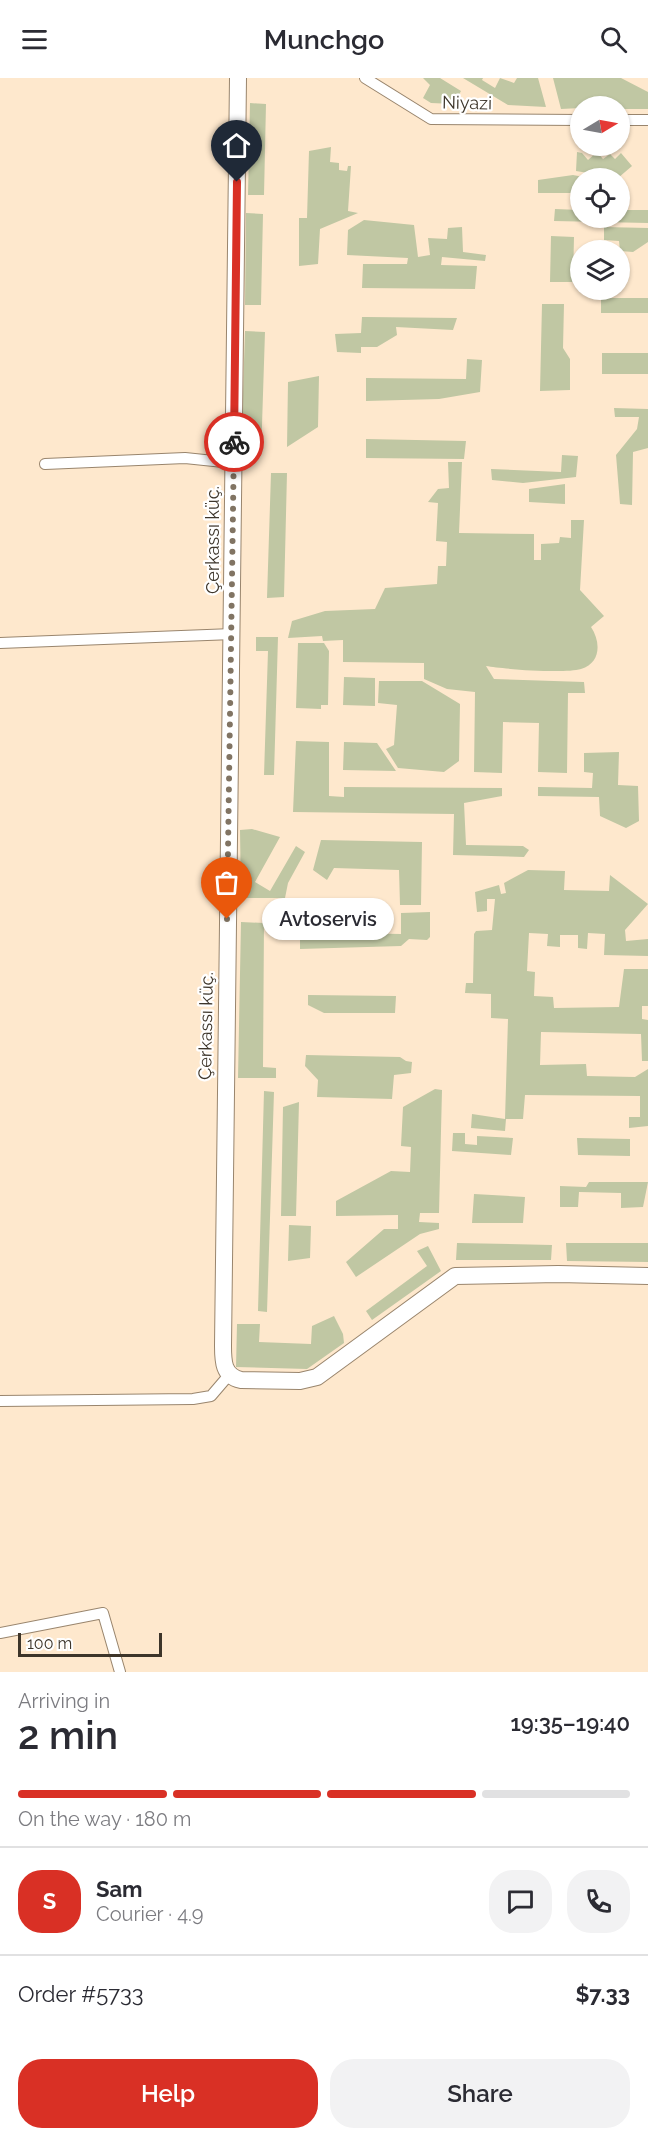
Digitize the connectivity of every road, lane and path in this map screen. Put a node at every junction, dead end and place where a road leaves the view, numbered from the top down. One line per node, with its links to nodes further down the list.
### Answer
1 (238, 78): 6 (street, Çerkassı küç.)
2 (365, 78): 3 (street, Niyazi)
3 (570, 120)
4 (630, 120): 5 (street)
5 (648, 120)
6 (233, 463): 7 (street); 8 (street, Çerkassı küç.)
7 (45, 464)
8 (232, 634): 9 (street); 11 (street, Çerkassı küç.)
9 (0, 643)
10 (648, 1276): 11 (street)
11 (229, 1375): 12 (street)
12 (0, 1401)
13 (0, 1633): 14 (street)
14 (120, 1672)

